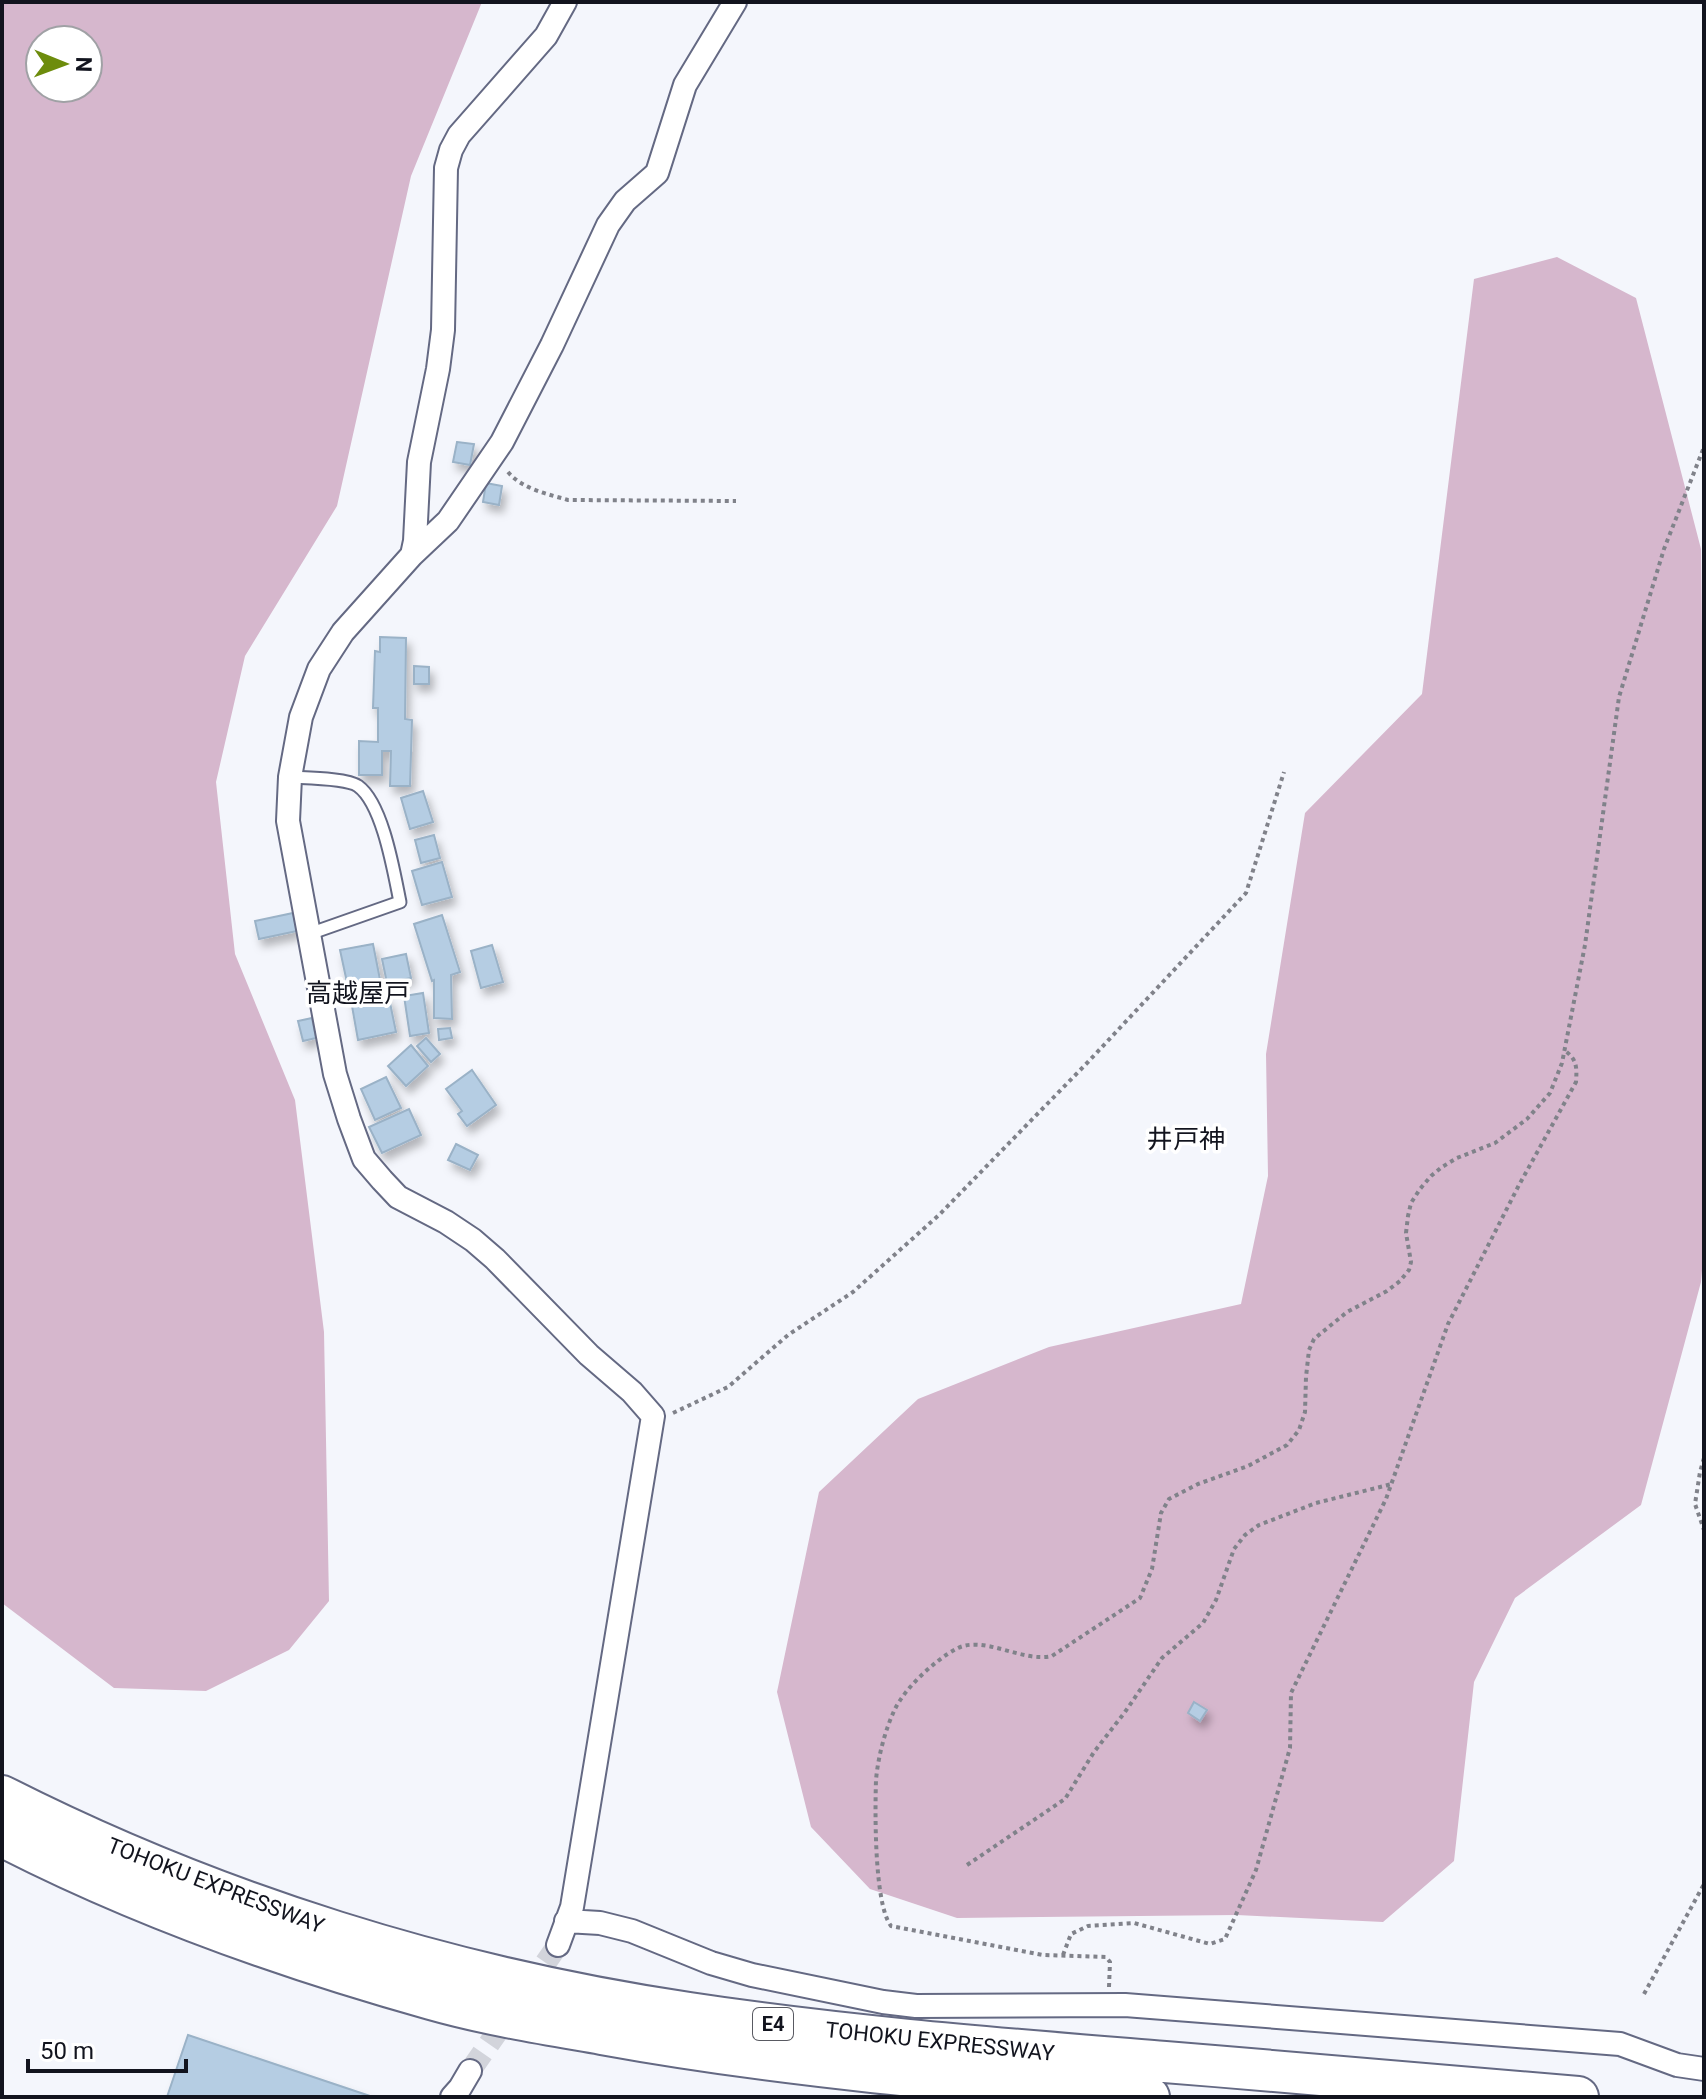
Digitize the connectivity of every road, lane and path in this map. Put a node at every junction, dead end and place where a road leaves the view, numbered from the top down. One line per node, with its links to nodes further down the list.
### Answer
1 (565, 2): 6 (street)
2 (735, 2): 4 (street)
3 (1704, 447): 10 (path)
4 (494, 454): 5 (path); 6 (street)
5 (736, 501)
6 (412, 555): 8 (street)
7 (1284, 772): 11 (path)
8 (290, 777): 9 (street); 9 (lane)
9 (309, 934): 11 (street)
10 (1564, 1050): 13 (path); 21 (path)
11 (653, 1416): 19 (street)
12 (1704, 1458): 14 (path)
13 (1392, 1484): 17 (path); 21 (path)
14 (1704, 1530)
15 (2, 1796): 28 (highway, TOHOKU EXPRESSWAY / E4)
16 (2, 1836): 27 (highway, TOHOKU EXPRESSWAY / E4)
17 (967, 1865)
18 (1704, 1884): 22 (path)
19 (566, 1921): 20 (street); 23 (street)
20 (558, 1945)
21 (1063, 1955): 23 (path)
22 (1644, 1994)
23 (1108, 2005): 24 (street)
24 (1704, 2069)
25 (470, 2071): 26 (street)
26 (452, 2097)
27 (1149, 2097)
28 (1578, 2097)

